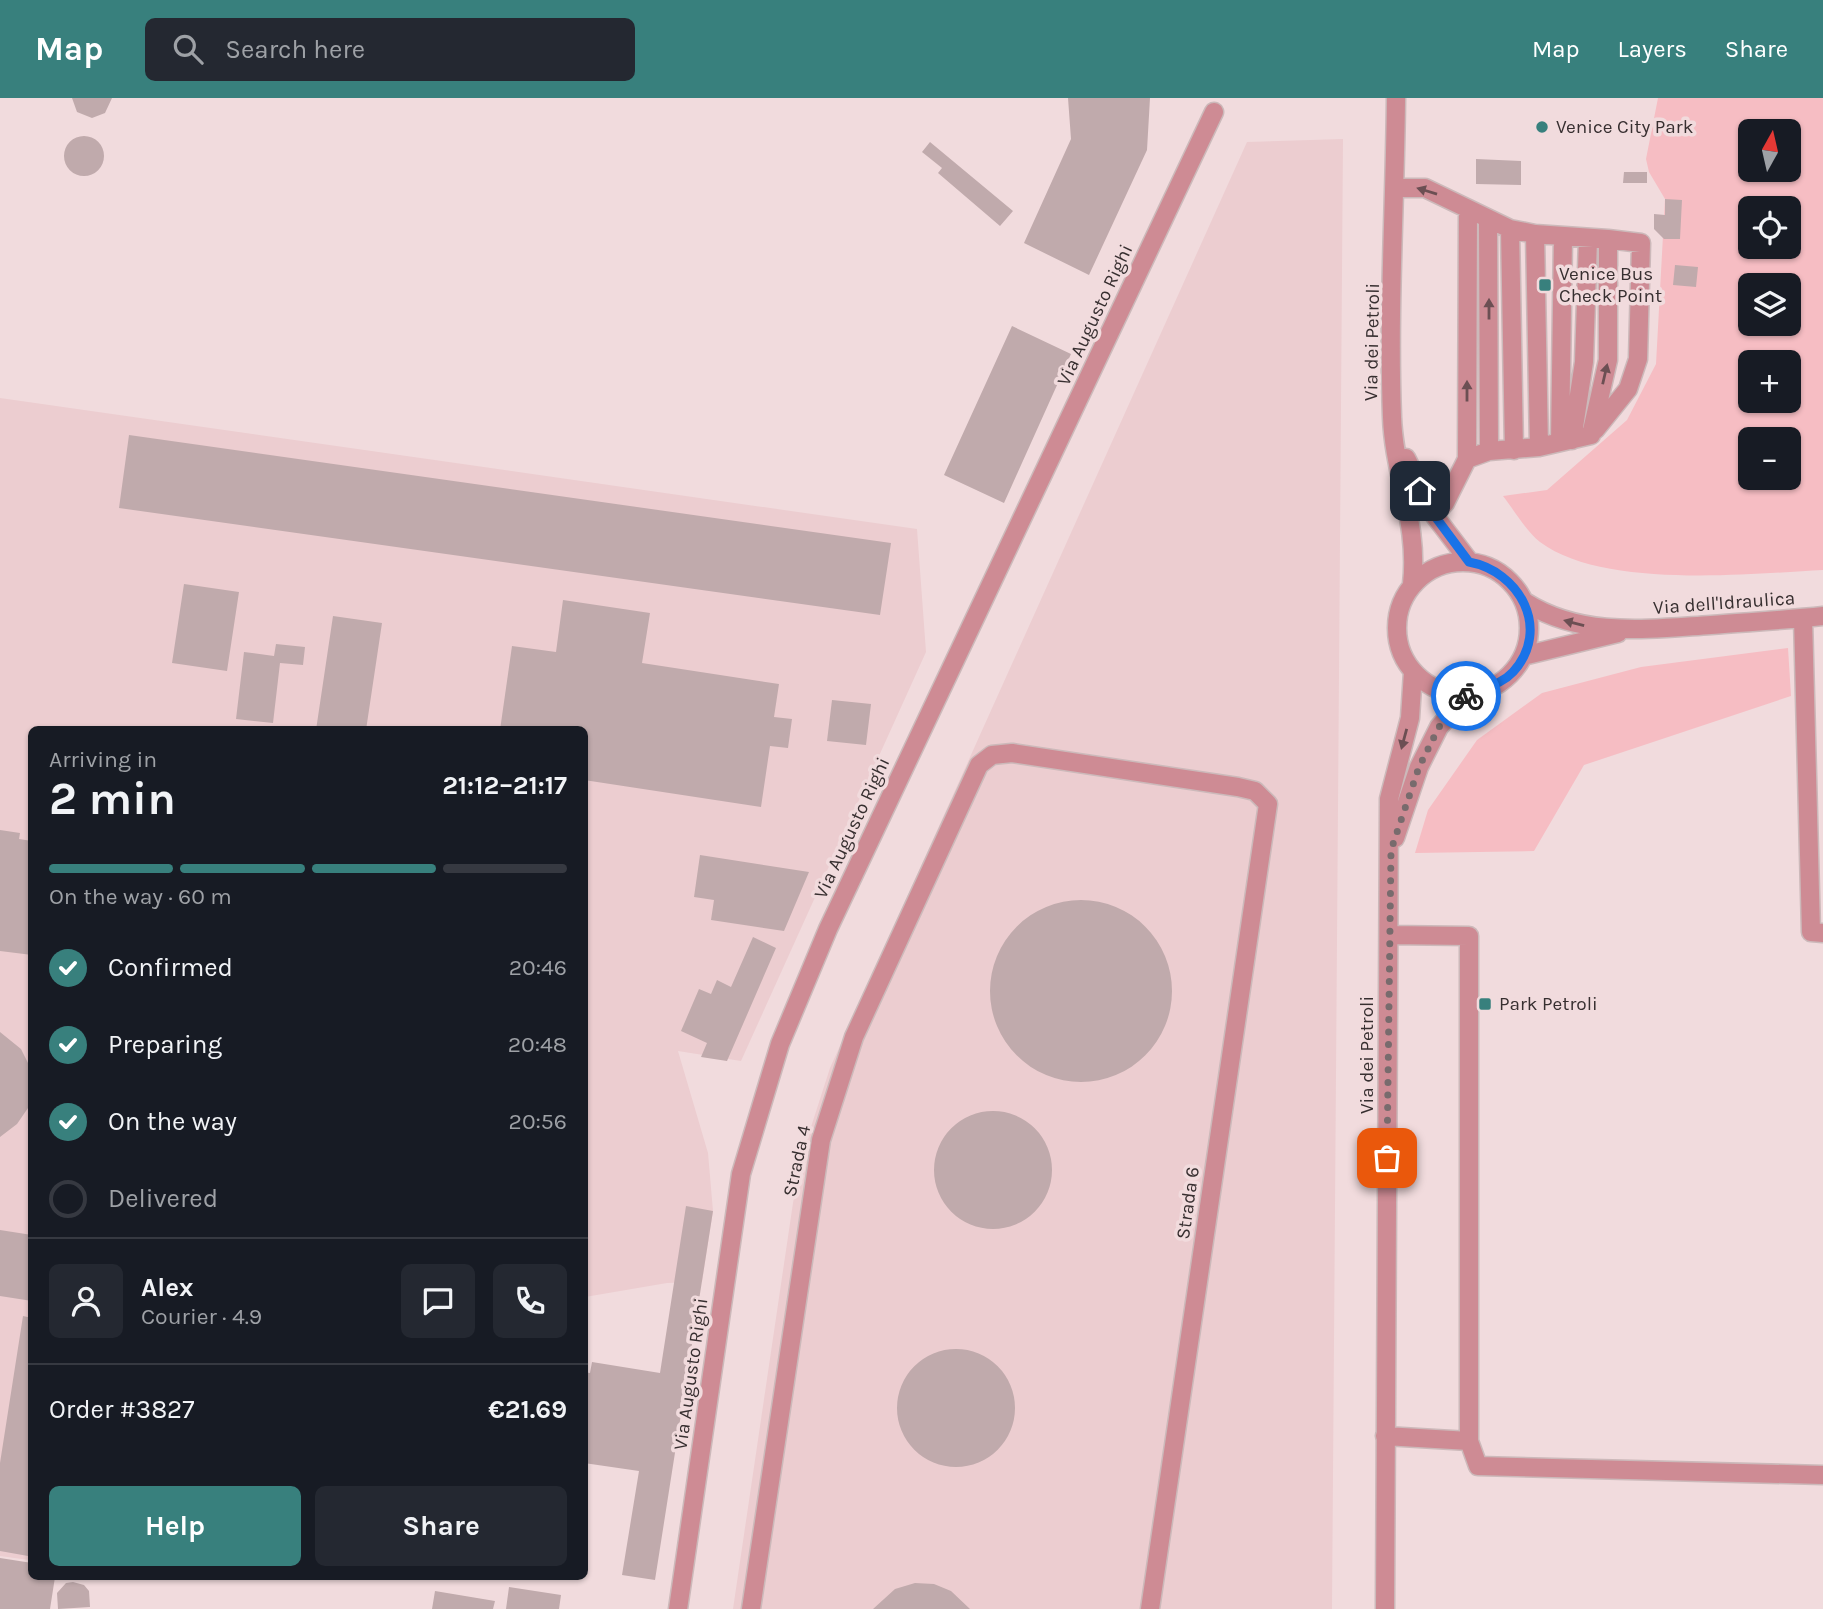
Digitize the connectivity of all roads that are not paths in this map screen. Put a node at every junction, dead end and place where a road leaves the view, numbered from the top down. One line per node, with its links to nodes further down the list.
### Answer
1 (1396, 98): 3 (street, Via dei Petroli)
2 (1214, 112): 35 (street, Via Augusto Righi)
3 (1396, 188): 4 (street, one-way to 3); 11 (street, Via dei Petroli)
4 (1468, 210): 5 (street); 17 (street, one-way to 4)
5 (1488, 219): 6 (street); 15 (street, one-way to 5)
6 (1510, 229): 7 (street); 16 (street)
7 (1535, 234): 8 (street); 14 (street)
8 (1563, 237): 9 (street); 13 (street)
9 (1588, 239): 10 (street); 13 (street)
10 (1608, 239): 12 (street, one-way to 10); 12 (street)
11 (1392, 419): 18 (street); 20 (street, Via dei Petroli)
12 (1591, 435): 13 (street)
13 (1566, 441): 14 (street)
14 (1539, 447): 16 (street)
15 (1489, 450): 16 (street); 17 (street)
16 (1514, 450)
17 (1466, 459): 18 (street)
18 (1434, 515): 19 (street)
19 (1469, 562): 20 (street); 21 (street)
20 (1412, 584): 26 (street)
21 (1525, 602): 24 (street, Via dell'Idraulica, one-way to 21); 25 (street)
22 (1823, 616): 23 (street, Via dell'Idraulica)
23 (1803, 618): 24 (street, Via dell'Idraulica); 30 (street)
24 (1628, 631): 25 (street, Via dell'Idraulica)
25 (1523, 656): 27 (street)
26 (1413, 672): 27 (street); 29 (street, Via dei Petroli, one-way to 29)
27 (1468, 694): 29 (street)
28 (1268, 804): 36 (street, Strada 4); 37 (street, Strada 6)
29 (1388, 900): 31 (street, Via dei Petroli)
30 (1823, 933)
31 (1389, 935): 32 (street, Via dei Petroli); 33 (street)
32 (1385, 1436): 33 (street); 38 (street, Via dei Petroli)
33 (1469, 1441): 34 (street)
34 (1823, 1475)
35 (678, 1609)
36 (751, 1609)
37 (1150, 1609)
38 (1385, 1609)

